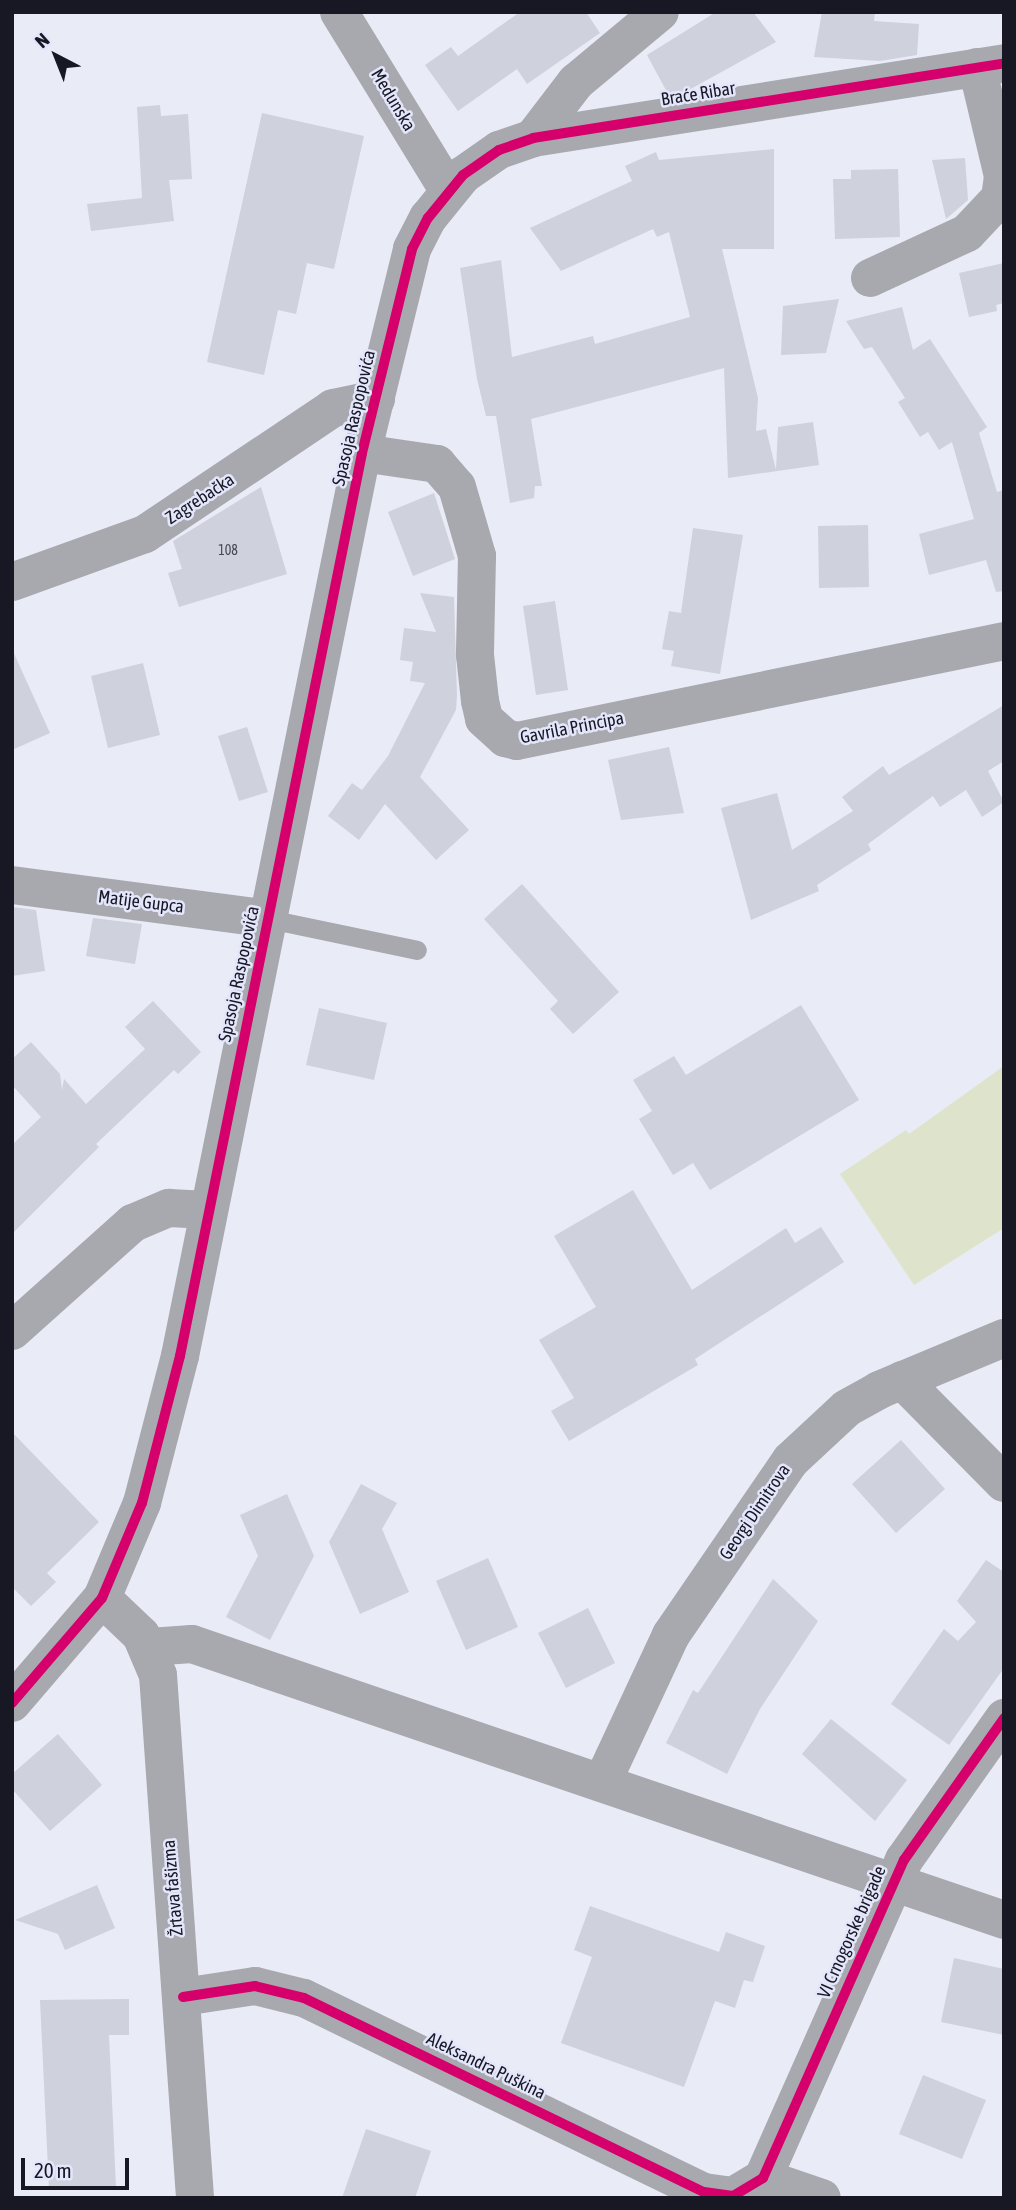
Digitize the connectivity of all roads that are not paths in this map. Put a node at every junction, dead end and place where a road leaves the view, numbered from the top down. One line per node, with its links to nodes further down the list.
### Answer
1 (339, 12): 5 (street, Medunska)
2 (640, 19): 4 (street)
3 (990, 65): 4 (street, Braće Ribar); 6 (street)
4 (533, 138): 5 (street, Braće Ribar)
5 (437, 203): 7 (street, Spasoja Raspopovića)
6 (870, 278)
7 (376, 399): 8 (street, Spasoja Raspopovića); 9 (street, Zagrebačka)
8 (362, 453): 10 (street, Gavrila Principa); 12 (street, Spasoja Raspopovića)
9 (12, 582)
10 (1004, 641)
11 (12, 884): 12 (street, Matije Gupca)
12 (269, 919): 13 (lane); 14 (street, Spasoja Raspopovića)
13 (417, 950)
14 (208, 1210): 15 (street); 19 (street, Spasoja Raspopovića)
15 (12, 1331)
16 (1004, 1338): 17 (street, Georgi Dimitrova)
17 (902, 1380): 18 (street); 23 (street, Georgi Dimitrova)
18 (1004, 1483)
19 (102, 1598): 20 (street, Žrtava fašizma); 21 (street, Spasoja Raspopovića)
20 (149, 1647): 23 (street); 26 (street, Žrtava fašizma)
21 (12, 1703)
22 (1004, 1718): 24 (street, VI Crnogorske brigade)
23 (602, 1783): 24 (street)
24 (893, 1881): 25 (street); 27 (street, VI Crnogorske brigade)
25 (1004, 1920)
26 (183, 1997): 27 (street, Aleksandra Puškina); 28 (street, Žrtava fašizma)
27 (763, 2178): 29 (street)
28 (195, 2198)
29 (821, 2198)

